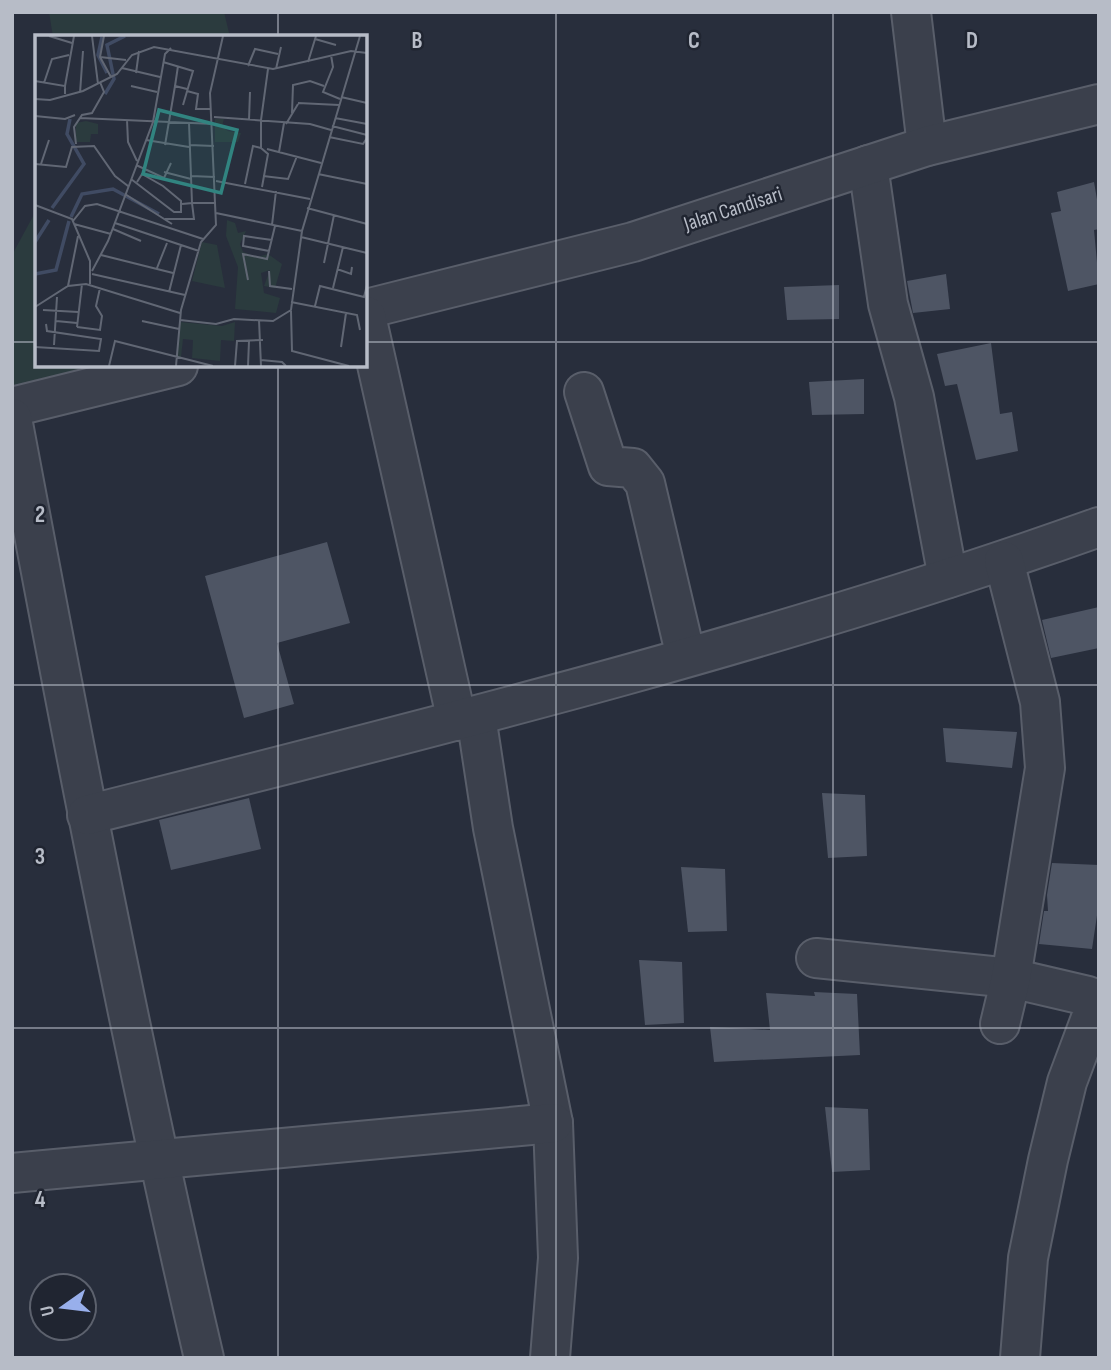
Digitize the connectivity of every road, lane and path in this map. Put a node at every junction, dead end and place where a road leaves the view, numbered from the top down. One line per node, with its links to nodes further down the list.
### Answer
1 (911, 12): 3 (street)
2 (1099, 104): 3 (street, Jalan Candisari)
3 (927, 146): 4 (street, Jalan Candisari)
4 (868, 165): 5 (street, Jalan Candisari); 13 (street)
5 (368, 308)
6 (368, 324): 15 (street)
7 (170, 368): 9 (street)
8 (584, 392): 14 (street)
9 (12, 407)
10 (12, 418): 16 (street)
11 (1099, 527): 12 (street)
12 (1004, 561): 13 (street); 18 (street)
13 (948, 578): 14 (street)
14 (686, 657): 15 (street)
15 (466, 718): 16 (street); 20 (street)
16 (87, 815): 21 (street)
17 (816, 958): 18 (street)
18 (1011, 978): 19 (street); 25 (street)
19 (1000, 1024)
20 (553, 1123): 21 (street); 24 (street)
21 (159, 1162): 22 (street); 23 (street)
22 (12, 1173)
23 (204, 1358)
24 (550, 1358)
25 (1020, 1358)

